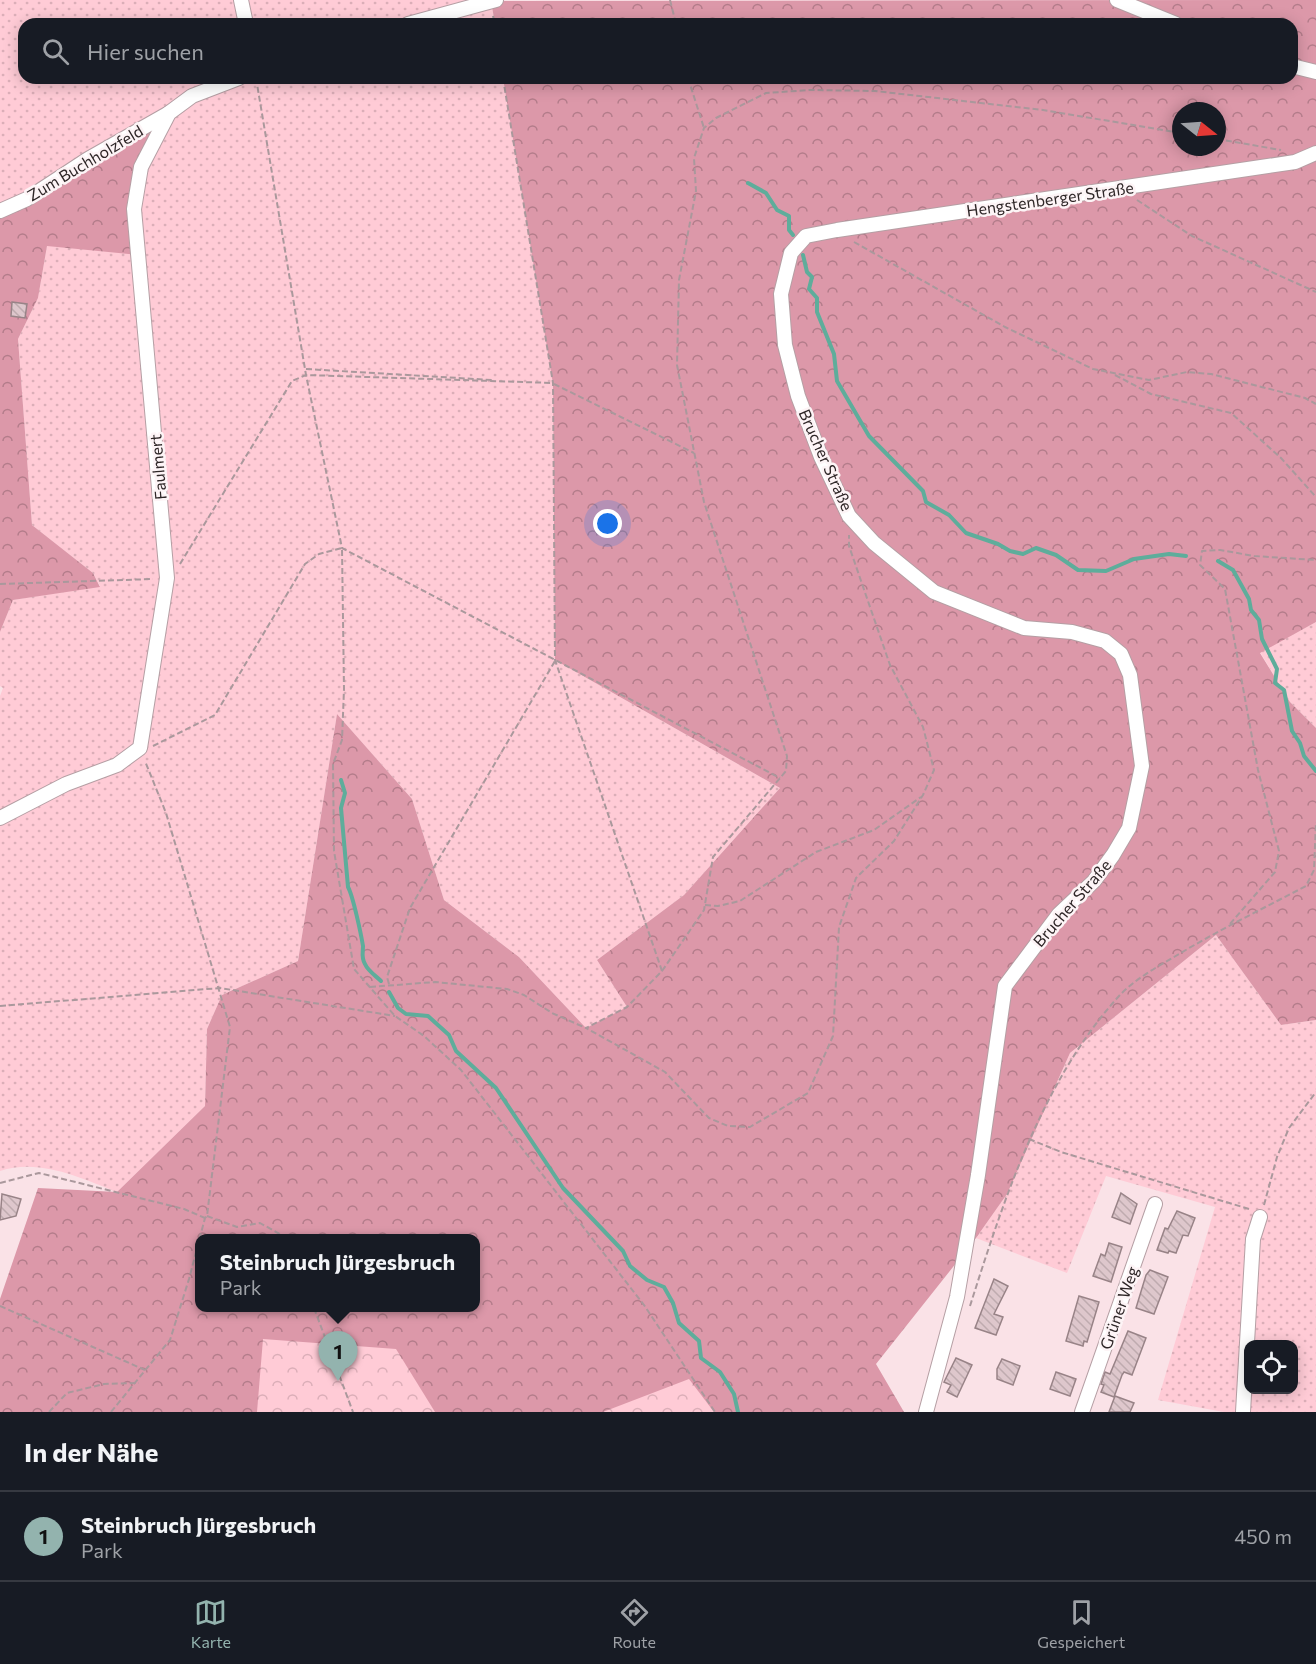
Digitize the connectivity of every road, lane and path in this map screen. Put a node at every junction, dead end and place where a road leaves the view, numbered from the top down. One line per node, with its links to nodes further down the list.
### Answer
1 (241, 0): 5 (street)
2 (496, 0): 6 (street)
3 (670, 0): 7 (path)
4 (1117, 0): 8 (street)
5 (245, 18)
6 (430, 18)
7 (674, 18)
8 (1161, 18)
9 (1298, 68): 10 (street)
10 (1316, 72)
11 (223, 84): 15 (street, Faulmert)
12 (257, 84): 24 (path)
13 (504, 84): 27 (path)
14 (690, 84): 16 (path)
15 (169, 113): 20 (street, Zum Buchholzfeld); 35 (street, Faulmert)
16 (704, 128)
17 (1226, 140): 18 (path)
18 (1313, 154): 19 (street, Hengstenberger Straße)
19 (1119, 189): 21 (street, Hengstenberger Straße); 23 (path)
20 (0, 211)
21 (837, 230): 22 (street, Hengstenberger Straße); 25 (path)
22 (790, 253): 31 (street, Brucher Straße)
23 (1316, 292)
24 (306, 369): 26 (path); 27 (path)
25 (1111, 373): 28 (path); 30 (path)
26 (306, 375): 27 (path); 32 (path); 34 (path)
27 (553, 384): 29 (path); 37 (path)
28 (1316, 404)
29 (694, 453)
30 (1316, 498)
31 (849, 516): 40 (path); 70 (street, Brucher Straße)
32 (342, 548): 37 (path); 38 (path); 46 (path)
33 (1316, 560): 44 (path)
34 (178, 567)
35 (167, 578): 36 (path); 38 (street, Faulmert)
36 (0, 584)
37 (555, 660): 39 (path); 45 (path); 50 (path)
38 (140, 748): 41 (street); 47 (path)
39 (780, 778)
40 (923, 795): 43 (path); 50 (path)
41 (0, 818)
42 (1316, 822): 44 (path)
43 (705, 905)
44 (1228, 926): 52 (path)
45 (389, 984): 46 (path); 50 (path)
46 (370, 987): 49 (path)
47 (220, 988): 48 (path); 49 (path); 55 (path)
48 (0, 1006)
49 (395, 1016): 69 (path)
50 (586, 1028)
51 (1316, 1092): 56 (path)
52 (1028, 1139): 56 (path); 61 (path)
53 (0, 1183): 55 (path)
54 (1155, 1204): 71 (street, Grüner Weg)
55 (206, 1217): 57 (path); 58 (path)
56 (1260, 1217): 72 (street)
57 (201, 1234)
58 (278, 1234)
59 (195, 1257): 63 (path)
60 (0, 1306): 63 (path)
61 (968, 1311)
62 (316, 1312): 68 (path)
63 (146, 1370): 64 (path)
64 (134, 1383): 65 (path); 66 (path); 67 (path)
65 (139, 1383)
66 (49, 1412)
67 (111, 1412)
68 (353, 1412)
69 (715, 1412)
70 (926, 1412)
71 (1082, 1412)
72 (1243, 1412)

